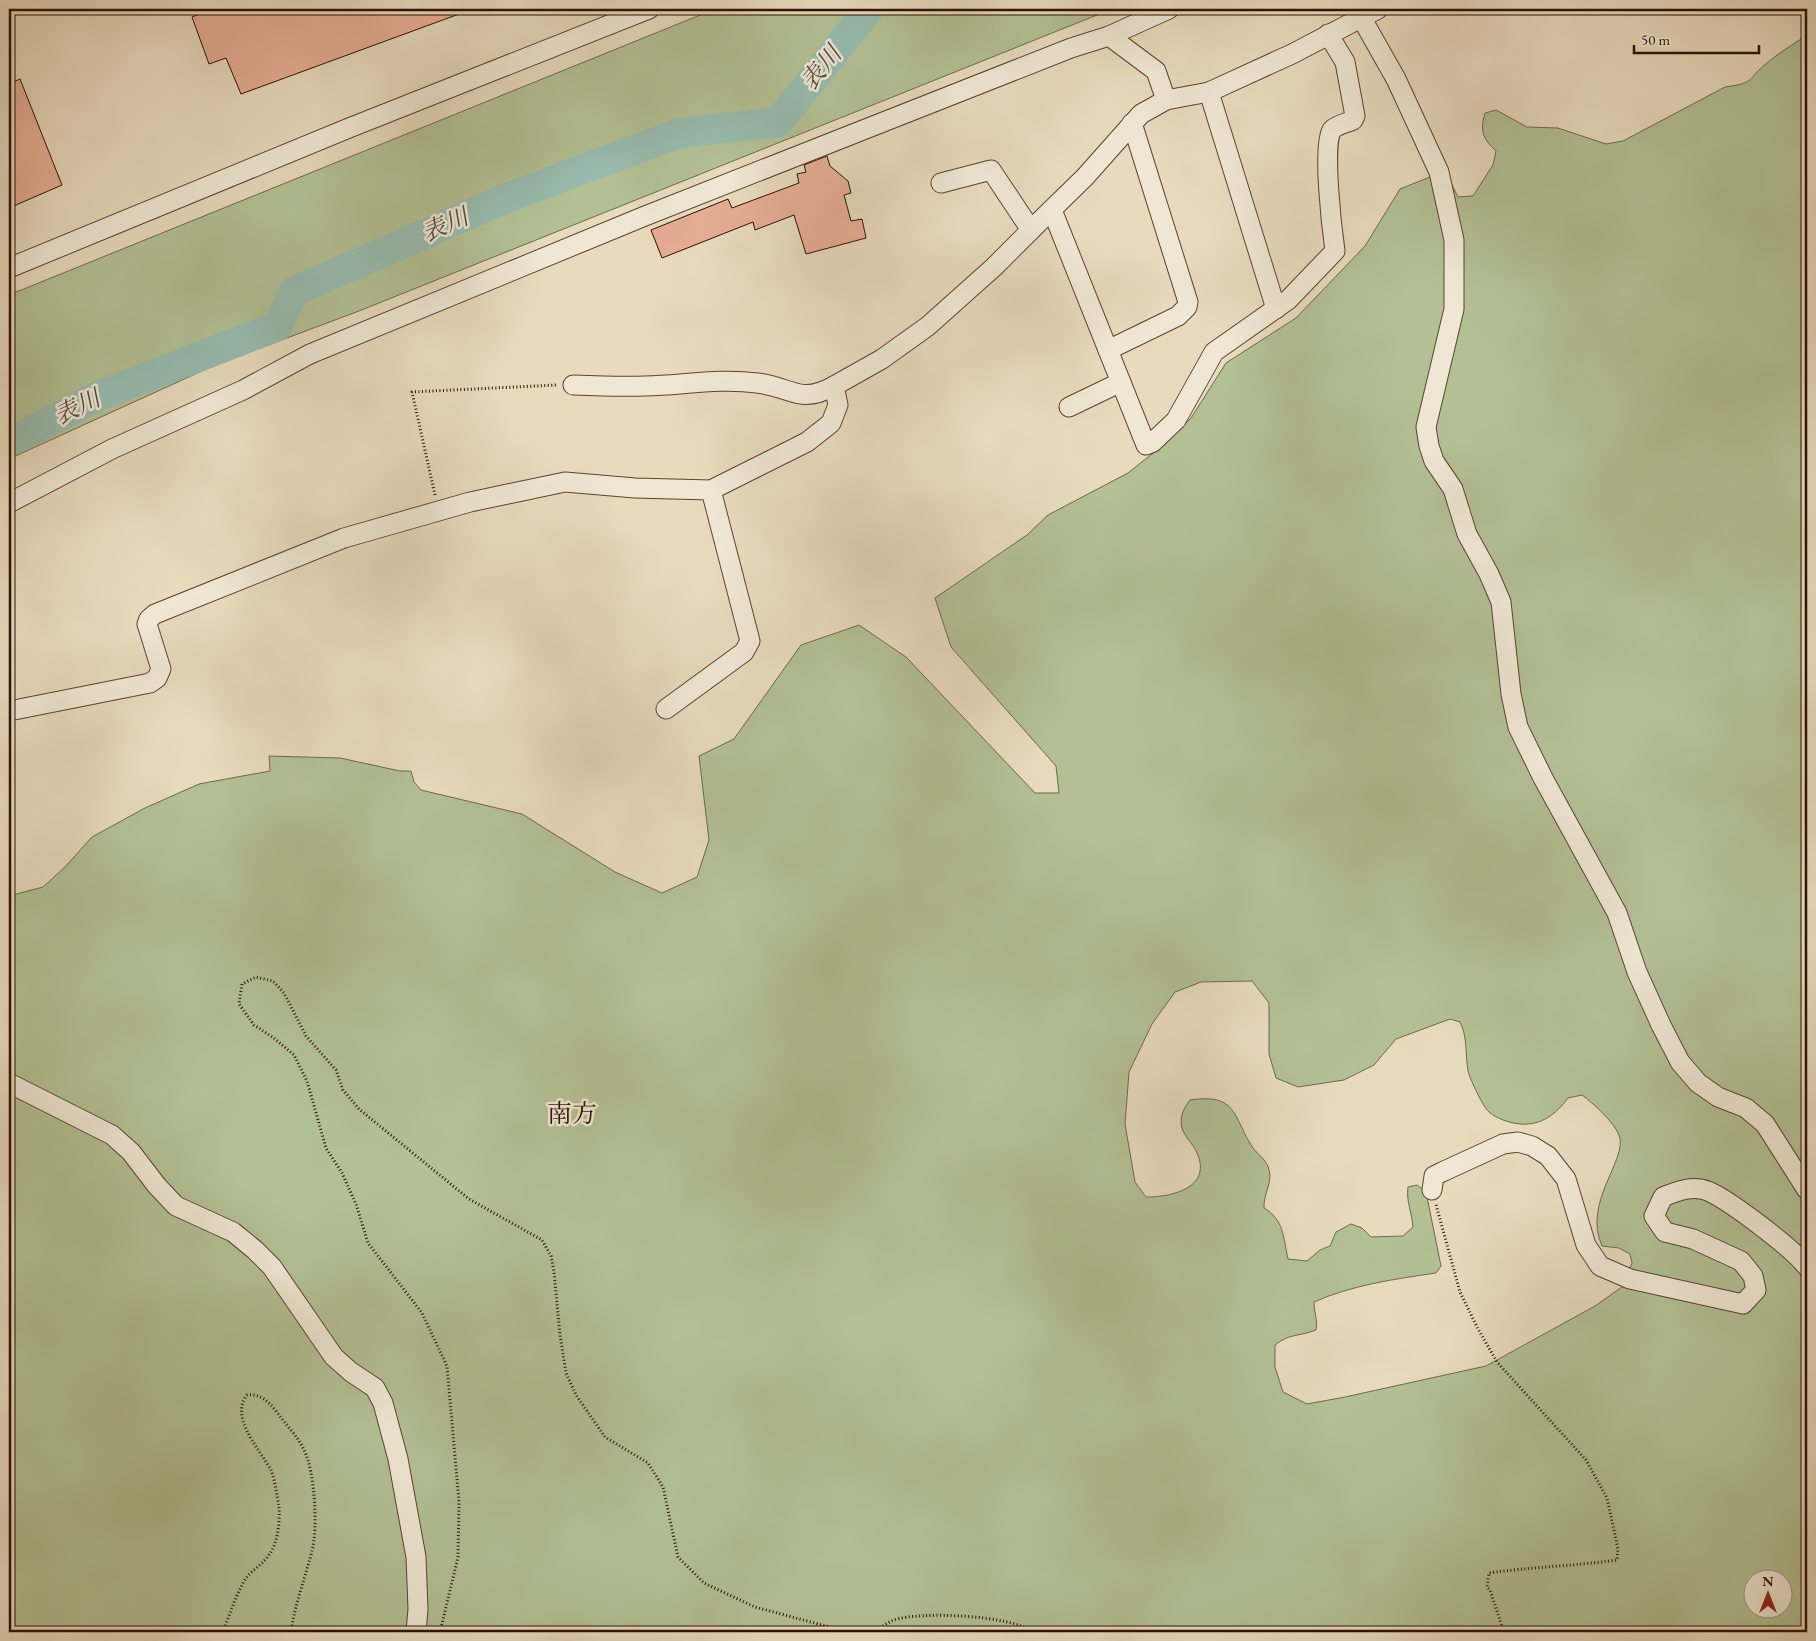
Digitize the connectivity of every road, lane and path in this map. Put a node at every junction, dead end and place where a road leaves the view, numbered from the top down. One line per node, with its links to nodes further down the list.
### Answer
1 (649, 9): 12 (street)
2 (1169, 9): 5 (street)
3 (1369, 13): 4 (street); 26 (street)
4 (1328, 34): 6 (street); 13 (street)
5 (1109, 36): 7 (street); 20 (street)
6 (1209, 92): 7 (street); 13 (street)
7 (1166, 100): 8 (street)
8 (1132, 123): 10 (street); 14 (street)
9 (940, 183): 11 (street)
10 (1052, 210): 11 (street); 14 (street)
11 (1031, 230): 17 (street)
12 (9, 268)
13 (1276, 309): 15 (street)
14 (1108, 350): 15 (street)
15 (1121, 382): 18 (street)
16 (573, 385): 17 (street); 21 (path)
17 (834, 386): 19 (street)
18 (1069, 407)
19 (711, 490): 21 (street); 22 (street)
20 (9, 503)
21 (438, 511): 23 (street)
22 (666, 709)
23 (9, 712)
24 (9, 1083): 30 (street)
25 (1432, 1190): 27 (street); 35 (path)
26 (1807, 1190)
27 (1807, 1267)
28 (223, 1632): 29 (path)
29 (291, 1632)
30 (416, 1632)
31 (440, 1632): 32 (path)
32 (848, 1632)
33 (870, 1632): 34 (path)
34 (1033, 1632)
35 (1504, 1632)

